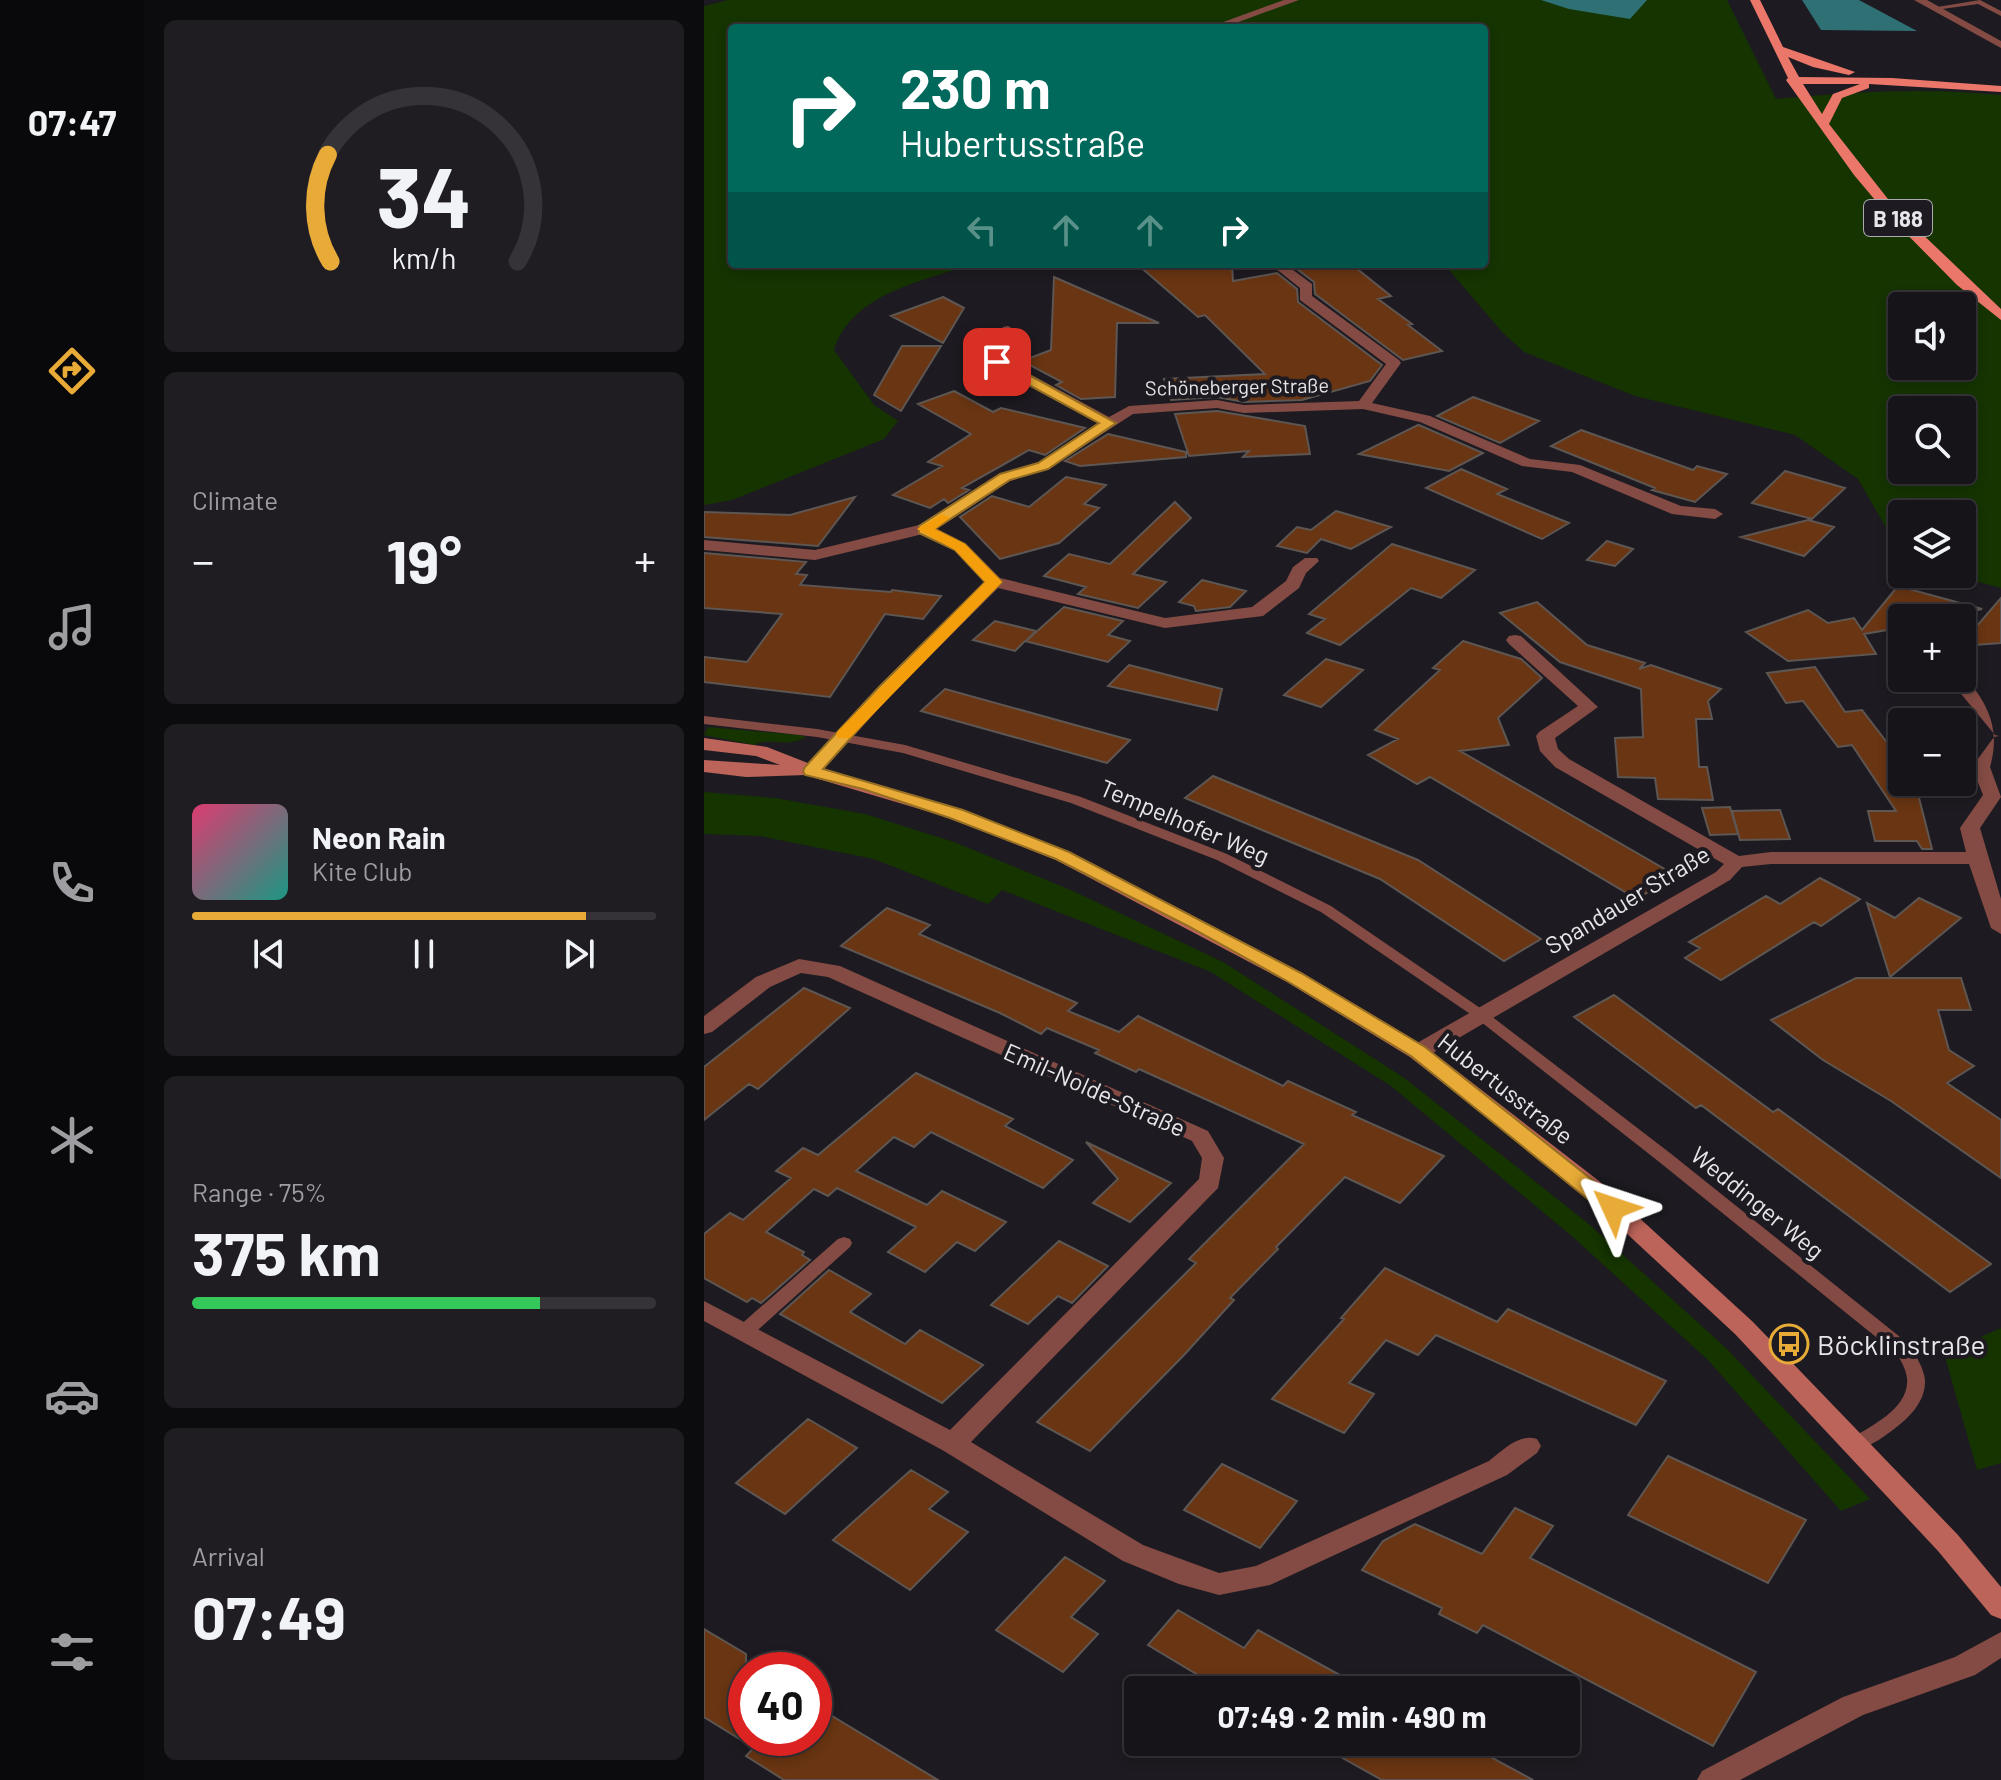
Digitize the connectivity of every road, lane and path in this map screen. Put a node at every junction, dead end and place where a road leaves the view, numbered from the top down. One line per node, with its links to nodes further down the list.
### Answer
1 (1294, 0): 8 (street)
2 (1755, 0): 10 (main road, B 188)
3 (1919, 0): 6 (street)
4 (1992, 0): 5 (lane)
5 (1979, 2): 6 (lane); 7 (lane)
6 (1935, 8): 9 (street)
7 (2001, 14)
8 (1224, 24)
9 (2001, 45)
10 (1777, 49): 11 (main road, B 188); 12 (main road)
11 (1792, 80): 12 (main road); 14 (main road, B 188)
12 (1892, 81): 13 (main road); 14 (main road)
13 (2001, 89)
14 (1823, 124): 16 (main road, B 188)
15 (1282, 268): 18 (street)
16 (2001, 316)
17 (1008, 330): 19 (street)
18 (1363, 405): 19 (street, Schöneberger Straße); 20 (street, Schöneberger Straße)
19 (1109, 423): 21 (street, Schöneberger Straße)
20 (1715, 514)
21 (925, 529): 22 (street, Schöneberger Straße); 24 (street)
22 (704, 545)
23 (1311, 561): 24 (street)
24 (994, 582): 29 (street)
25 (1515, 640): 35 (street)
26 (1969, 692): 28 (street)
27 (704, 720): 29 (lane, Tempelhofer Weg)
28 (2001, 731)
29 (841, 738): 33 (street); 37 (lane, Tempelhofer Weg)
30 (2001, 741): 34 (street)
31 (704, 744): 33 (street, Hubertusstraße)
32 (704, 766): 33 (street, Hubertusstraße)
33 (811, 771): 39 (street, Hubertusstraße)
34 (1977, 858): 35 (street, Spandauer Straße); 36 (street)
35 (1736, 862): 37 (street, Spandauer Straße)
36 (2001, 928)
37 (1481, 1015): 39 (street, Spandauer Straße); 44 (lane, Weddinger Weg)
38 (704, 1027): 43 (street, Emil-Nolde-Straße)
39 (1418, 1052): 44 (street, Hubertusstraße)
40 (844, 1243): 42 (lane)
41 (704, 1310): 42 (street)
42 (744, 1332): 43 (street)
43 (953, 1444): 45 (street)
44 (1855, 1445): 46 (street, Hubertusstraße)
45 (1528, 1446)
46 (2001, 1607)
47 (2001, 1644): 48 (street)
48 (1712, 1780)

